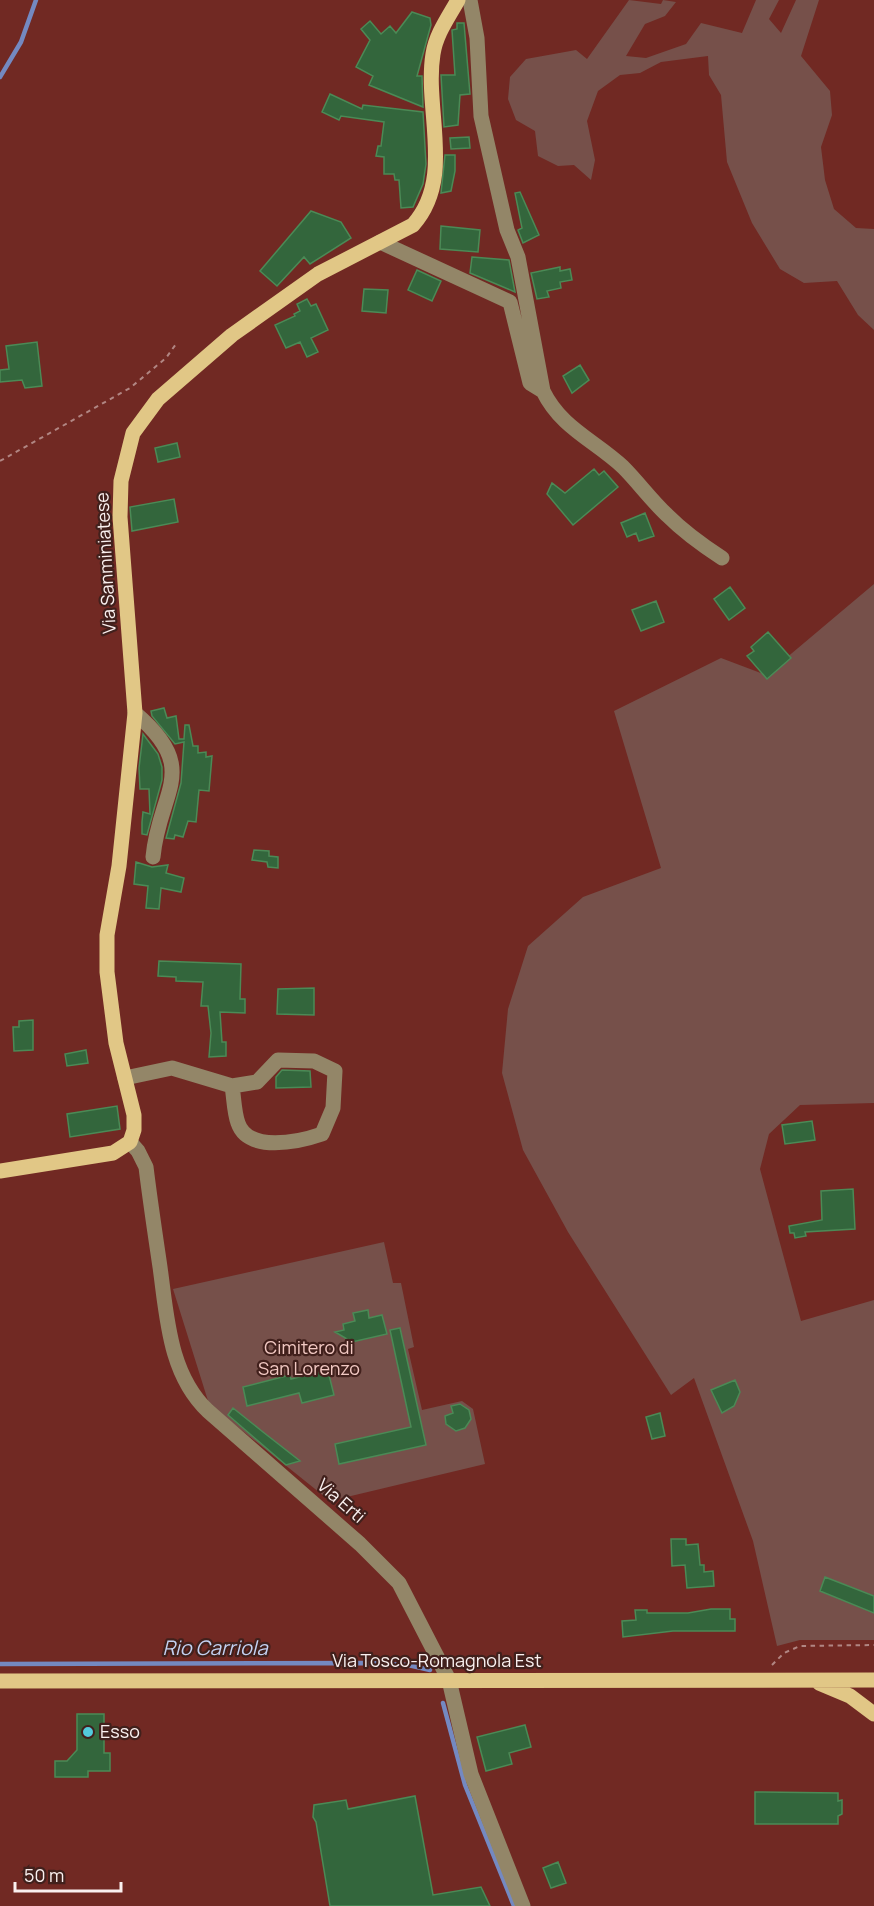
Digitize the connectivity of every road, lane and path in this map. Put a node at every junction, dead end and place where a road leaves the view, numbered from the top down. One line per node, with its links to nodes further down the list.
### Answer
1 (458, 0): 3 (main road, Via Sanminiatese)
2 (470, 0): 5 (street)
3 (380, 242): 5 (street); 8 (main road, Via Sanminiatese)
4 (176, 344): 6 (path)
5 (543, 391): 7 (street)
6 (0, 461)
7 (722, 558)
8 (135, 713): 9 (street); 10 (main road, Via Sanminiatese)
9 (153, 857)
10 (125, 1078): 11 (street); 12 (main road, Via Sanminiatese)
11 (232, 1086): 11 (street)
12 (130, 1142): 13 (main road); 17 (street, Via Erti)
13 (0, 1171)
14 (874, 1645): 15 (path)
15 (765, 1671)
16 (804, 1679): 17 (main road, Via Tosco-Romagnola Est); 18 (main road, Via Tosco-Romagnola Est); 20 (main road)
17 (449, 1680): 19 (main road, Via Tosco-Romagnola Est); 21 (street, Via Erti)
18 (874, 1680)
19 (0, 1681)
20 (874, 1714)
21 (523, 1906)

